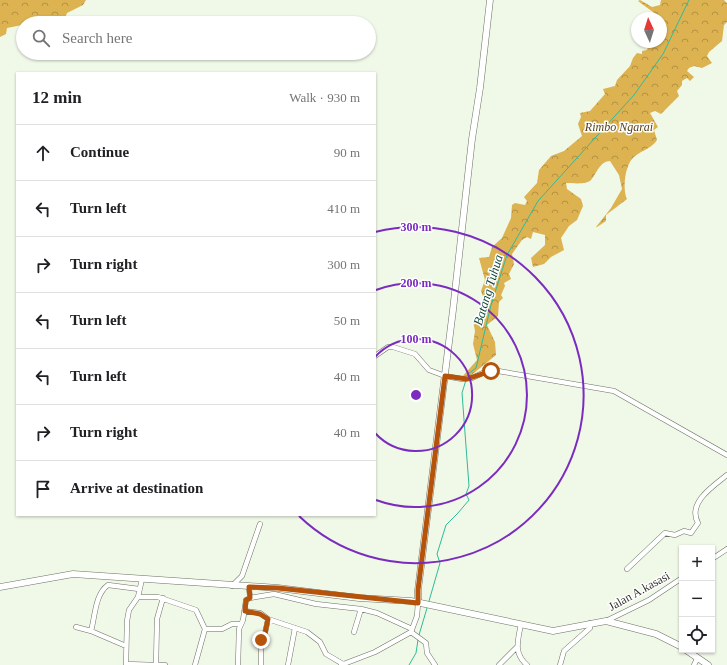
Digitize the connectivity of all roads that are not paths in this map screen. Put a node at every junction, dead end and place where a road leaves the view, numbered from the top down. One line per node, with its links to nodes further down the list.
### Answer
1 (490, 0): 3 (main road)
2 (376, 355): 3 (street)
3 (445, 376): 4 (street); 19 (main road)
4 (727, 455)
5 (727, 475): 9 (street)
6 (260, 524): 13 (street)
7 (727, 549): 8 (street)
8 (715, 557)
9 (627, 569)
10 (142, 578): 12 (main road); 13 (main road); 15 (street)
11 (679, 580): 23 (street, Jalan A.kasasi)
12 (0, 586)
13 (232, 586): 14 (main road)
14 (249, 587): 18 (street); 19 (main road)
15 (139, 589): 16 (street); 30 (street)
16 (138, 597): 17 (street); 33 (street)
17 (163, 598): 29 (street); 40 (street)
18 (250, 598): 20 (street); 21 (street)
19 (418, 603): 26 (main road); 31 (street)
20 (361, 609): 31 (street); 32 (street)
21 (245, 611): 22 (street); 25 (street)
22 (268, 619): 28 (street); 44 (street)
23 (606, 620): 24 (main road); 34 (main road)
24 (590, 623): 26 (main road); 49 (street)
25 (241, 624): 29 (street); 43 (street)
26 (521, 624): 35 (street)
27 (76, 627): 30 (street)
28 (295, 628): 39 (street); 45 (street)
29 (205, 629): 42 (street)
30 (91, 631): 33 (street)
31 (411, 631): 39 (street); 46 (street)
32 (354, 632)
33 (126, 646): 38 (street)
34 (679, 646)
35 (517, 647): 47 (street); 48 (street)
36 (690, 653): 37 (main road)
37 (697, 659): 50 (street); 51 (main road)
38 (126, 664): 40 (street)
39 (342, 664)
40 (156, 665): 41 (street)
41 (166, 665)
42 (194, 665)
43 (238, 665)
44 (261, 665)
45 (288, 665)
46 (435, 665)
47 (499, 665)
48 (527, 665)
49 (560, 665)
50 (694, 665)
51 (708, 665)

